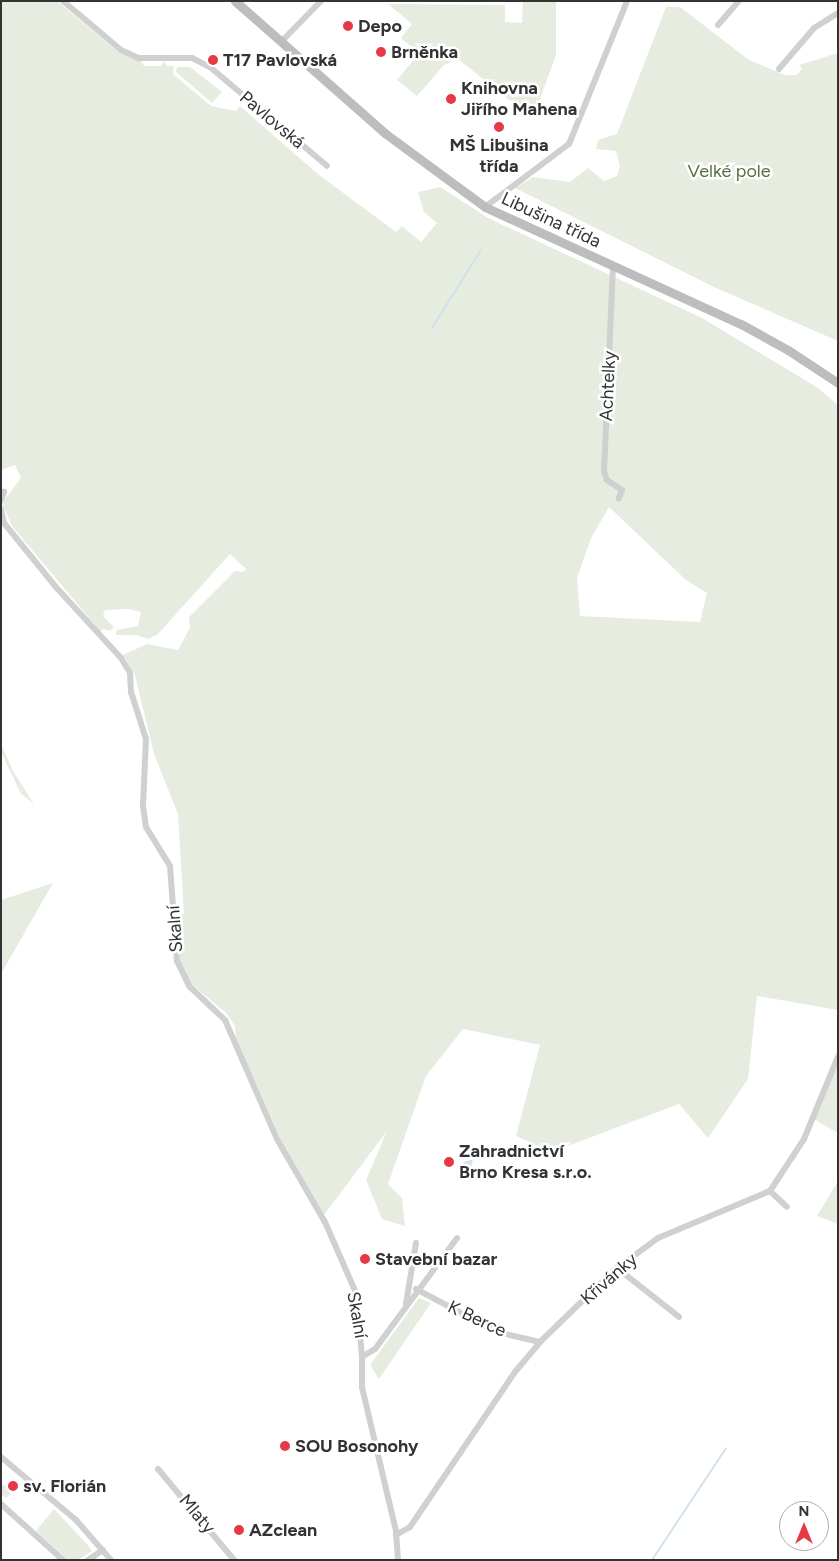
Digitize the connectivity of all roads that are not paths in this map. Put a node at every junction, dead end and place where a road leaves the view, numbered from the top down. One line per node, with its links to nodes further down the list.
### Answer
1 (63, 1): 10 (street, Pavlovská)
2 (235, 1): 8 (street, Libušina třída)
3 (321, 1): 8 (street)
4 (627, 1): 11 (street)
5 (739, 1): 7 (street)
6 (838, 13): 9 (street)
7 (718, 25)
8 (281, 42): 11 (street, Libušina třída)
9 (779, 69)
10 (327, 166)
11 (485, 206): 12 (street, Libušina třída)
12 (613, 266): 13 (street, Libušina třída); 17 (street, Achtelky)
13 (825, 374): 14 (street); 15 (street, Libušina třída)
14 (838, 379)
15 (838, 383)
16 (4, 492): 18 (street)
17 (619, 498)
18 (1, 500)
19 (1, 509): 30 (street, Skalní)
20 (838, 1057): 21 (street)
21 (770, 1191): 22 (street); 25 (street, Křivánky)
22 (787, 1207)
23 (457, 1238): 26 (street, Skalní)
24 (416, 1243): 27 (street, Skalní)
25 (618, 1268): 28 (street); 29 (street, Křivánky)
26 (416, 1289): 27 (street, Skalní); 29 (street, K Berce)
27 (406, 1305): 30 (street, Skalní)
28 (679, 1317)
29 (540, 1342): 34 (street, Křivánky)
30 (362, 1357): 34 (street, Skalní)
31 (1, 1457): 35 (street)
32 (158, 1468): 39 (street, Mlaty)
33 (1, 1504): 36 (street)
34 (396, 1535): 40 (street, Skalní)
35 (103, 1550): 37 (street); 38 (street)
36 (63, 1560)
37 (88, 1560)
38 (111, 1560)
39 (234, 1560)
40 (398, 1560)

